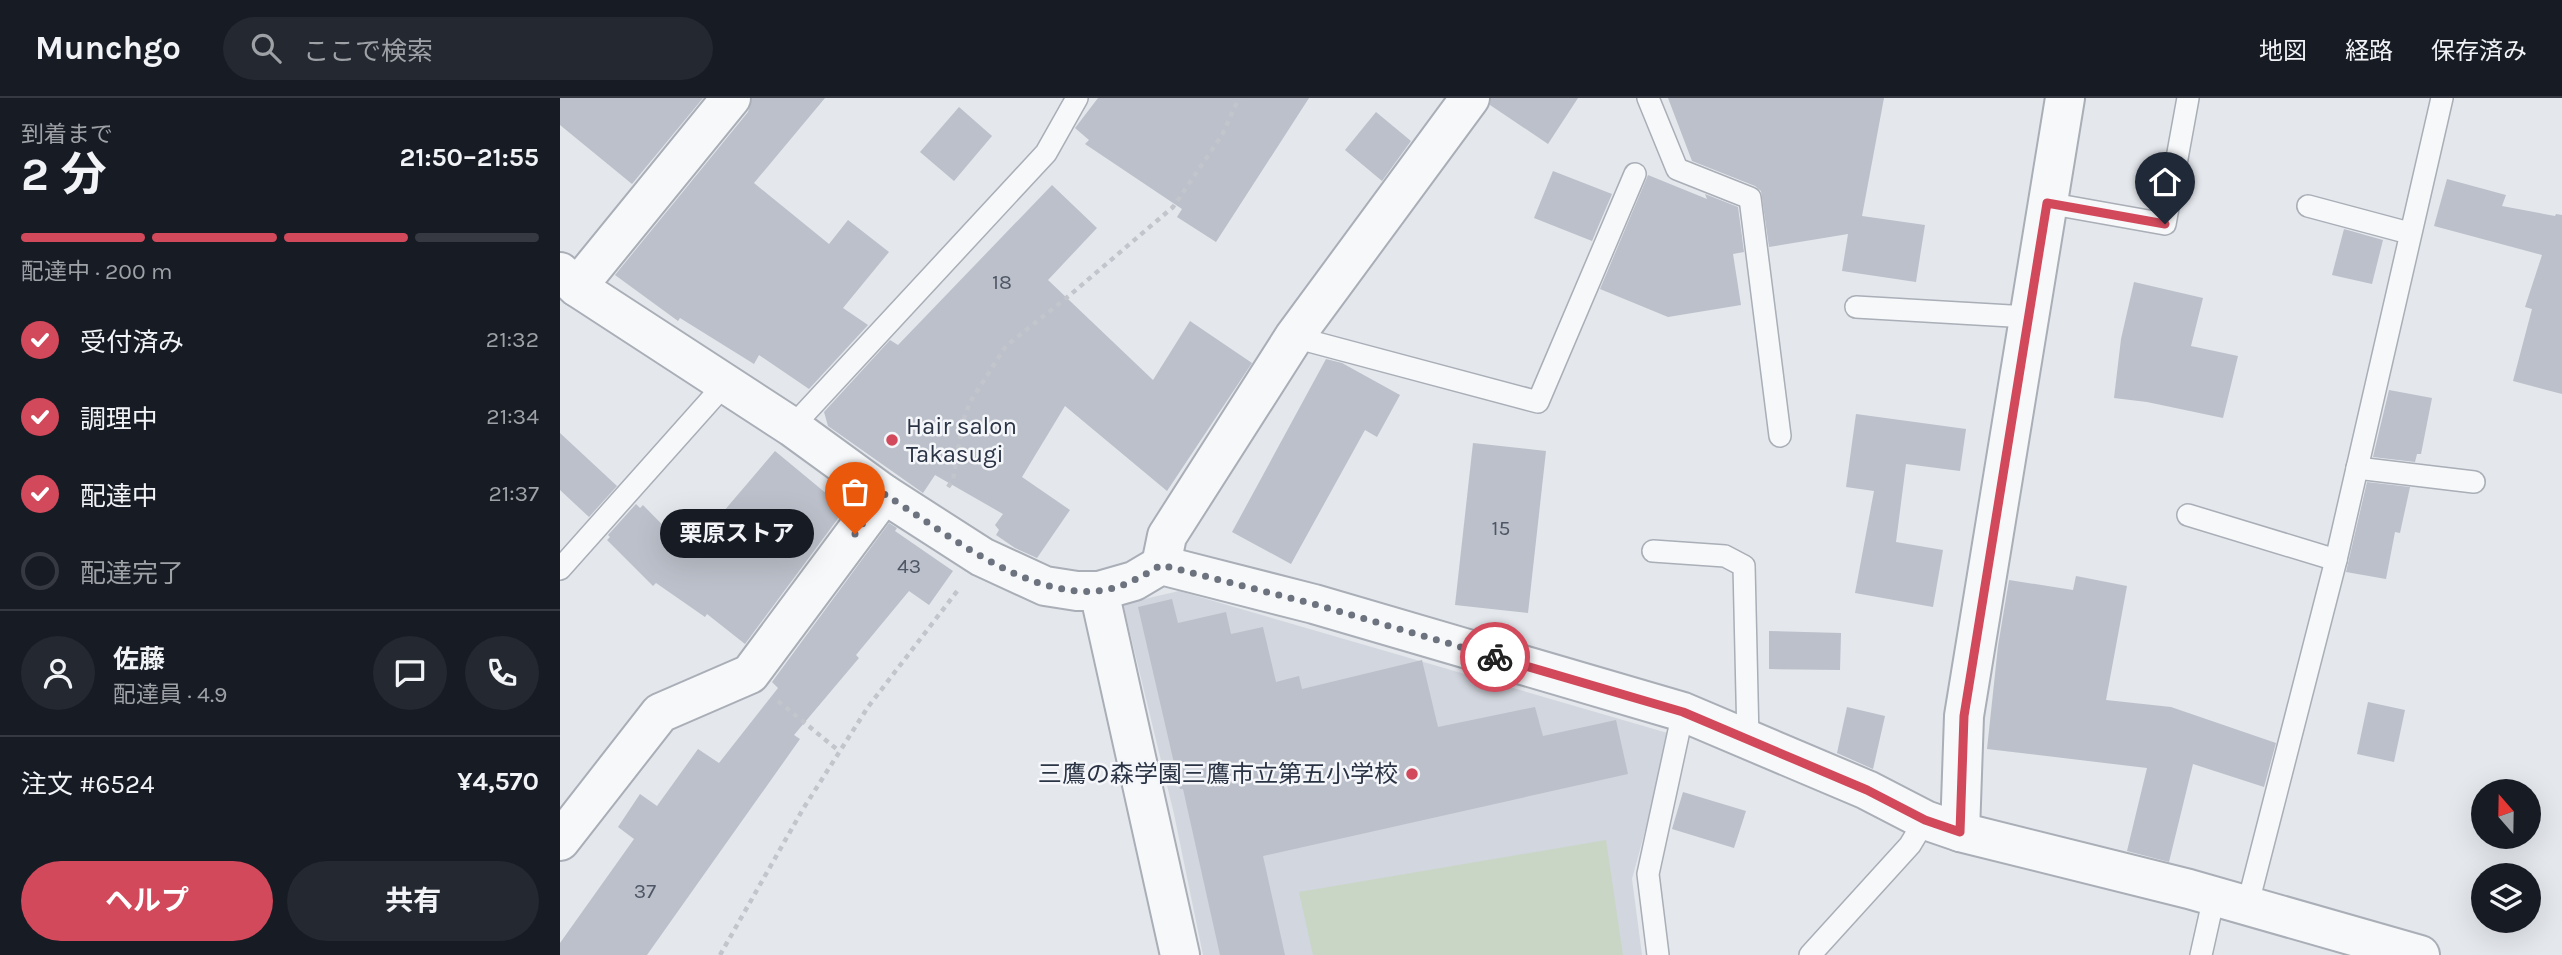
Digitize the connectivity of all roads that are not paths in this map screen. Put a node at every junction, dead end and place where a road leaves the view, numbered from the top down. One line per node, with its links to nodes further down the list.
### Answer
1 (731, 98): 12 (street)
2 (1077, 98): 17 (lane)
3 (1471, 98): 15 (street)
4 (1648, 98): 18 (lane)
5 (2065, 98): 9 (street)
6 (2188, 98): 9 (lane)
7 (2442, 98): 11 (lane)
8 (1635, 174): 15 (lane)
9 (2047, 203): 14 (street)
10 (2308, 206): 11 (lane)
11 (2409, 233): 19 (lane)
12 (568, 279): 16 (street)
13 (1856, 307): 14 (lane)
14 (2028, 317): 30 (street)
15 (1294, 337): 25 (street)
16 (724, 385): 17 (street); 26 (lane)
17 (792, 427): 21 (street)
18 (1780, 436)
19 (2357, 468): 20 (lane); 24 (lane)
20 (2474, 482)
21 (884, 494): 27 (street); 31 (street)
22 (2188, 515): 24 (lane)
23 (1653, 551): 29 (lane)
24 (2336, 560): 32 (lane)
25 (1161, 565): 27 (street); 28 (street)
26 (560, 569)
27 (1099, 591): 33 (street)
28 (1683, 712): 29 (street); 34 (lane)
29 (1748, 739): 30 (street)
30 (1942, 826): 32 (street); 35 (lane)
31 (560, 841)
32 (2231, 902): 36 (lane); 37 (street)
33 (1180, 955)
34 (1658, 955)
35 (1810, 955)
36 (2201, 955)
37 (2420, 955)

